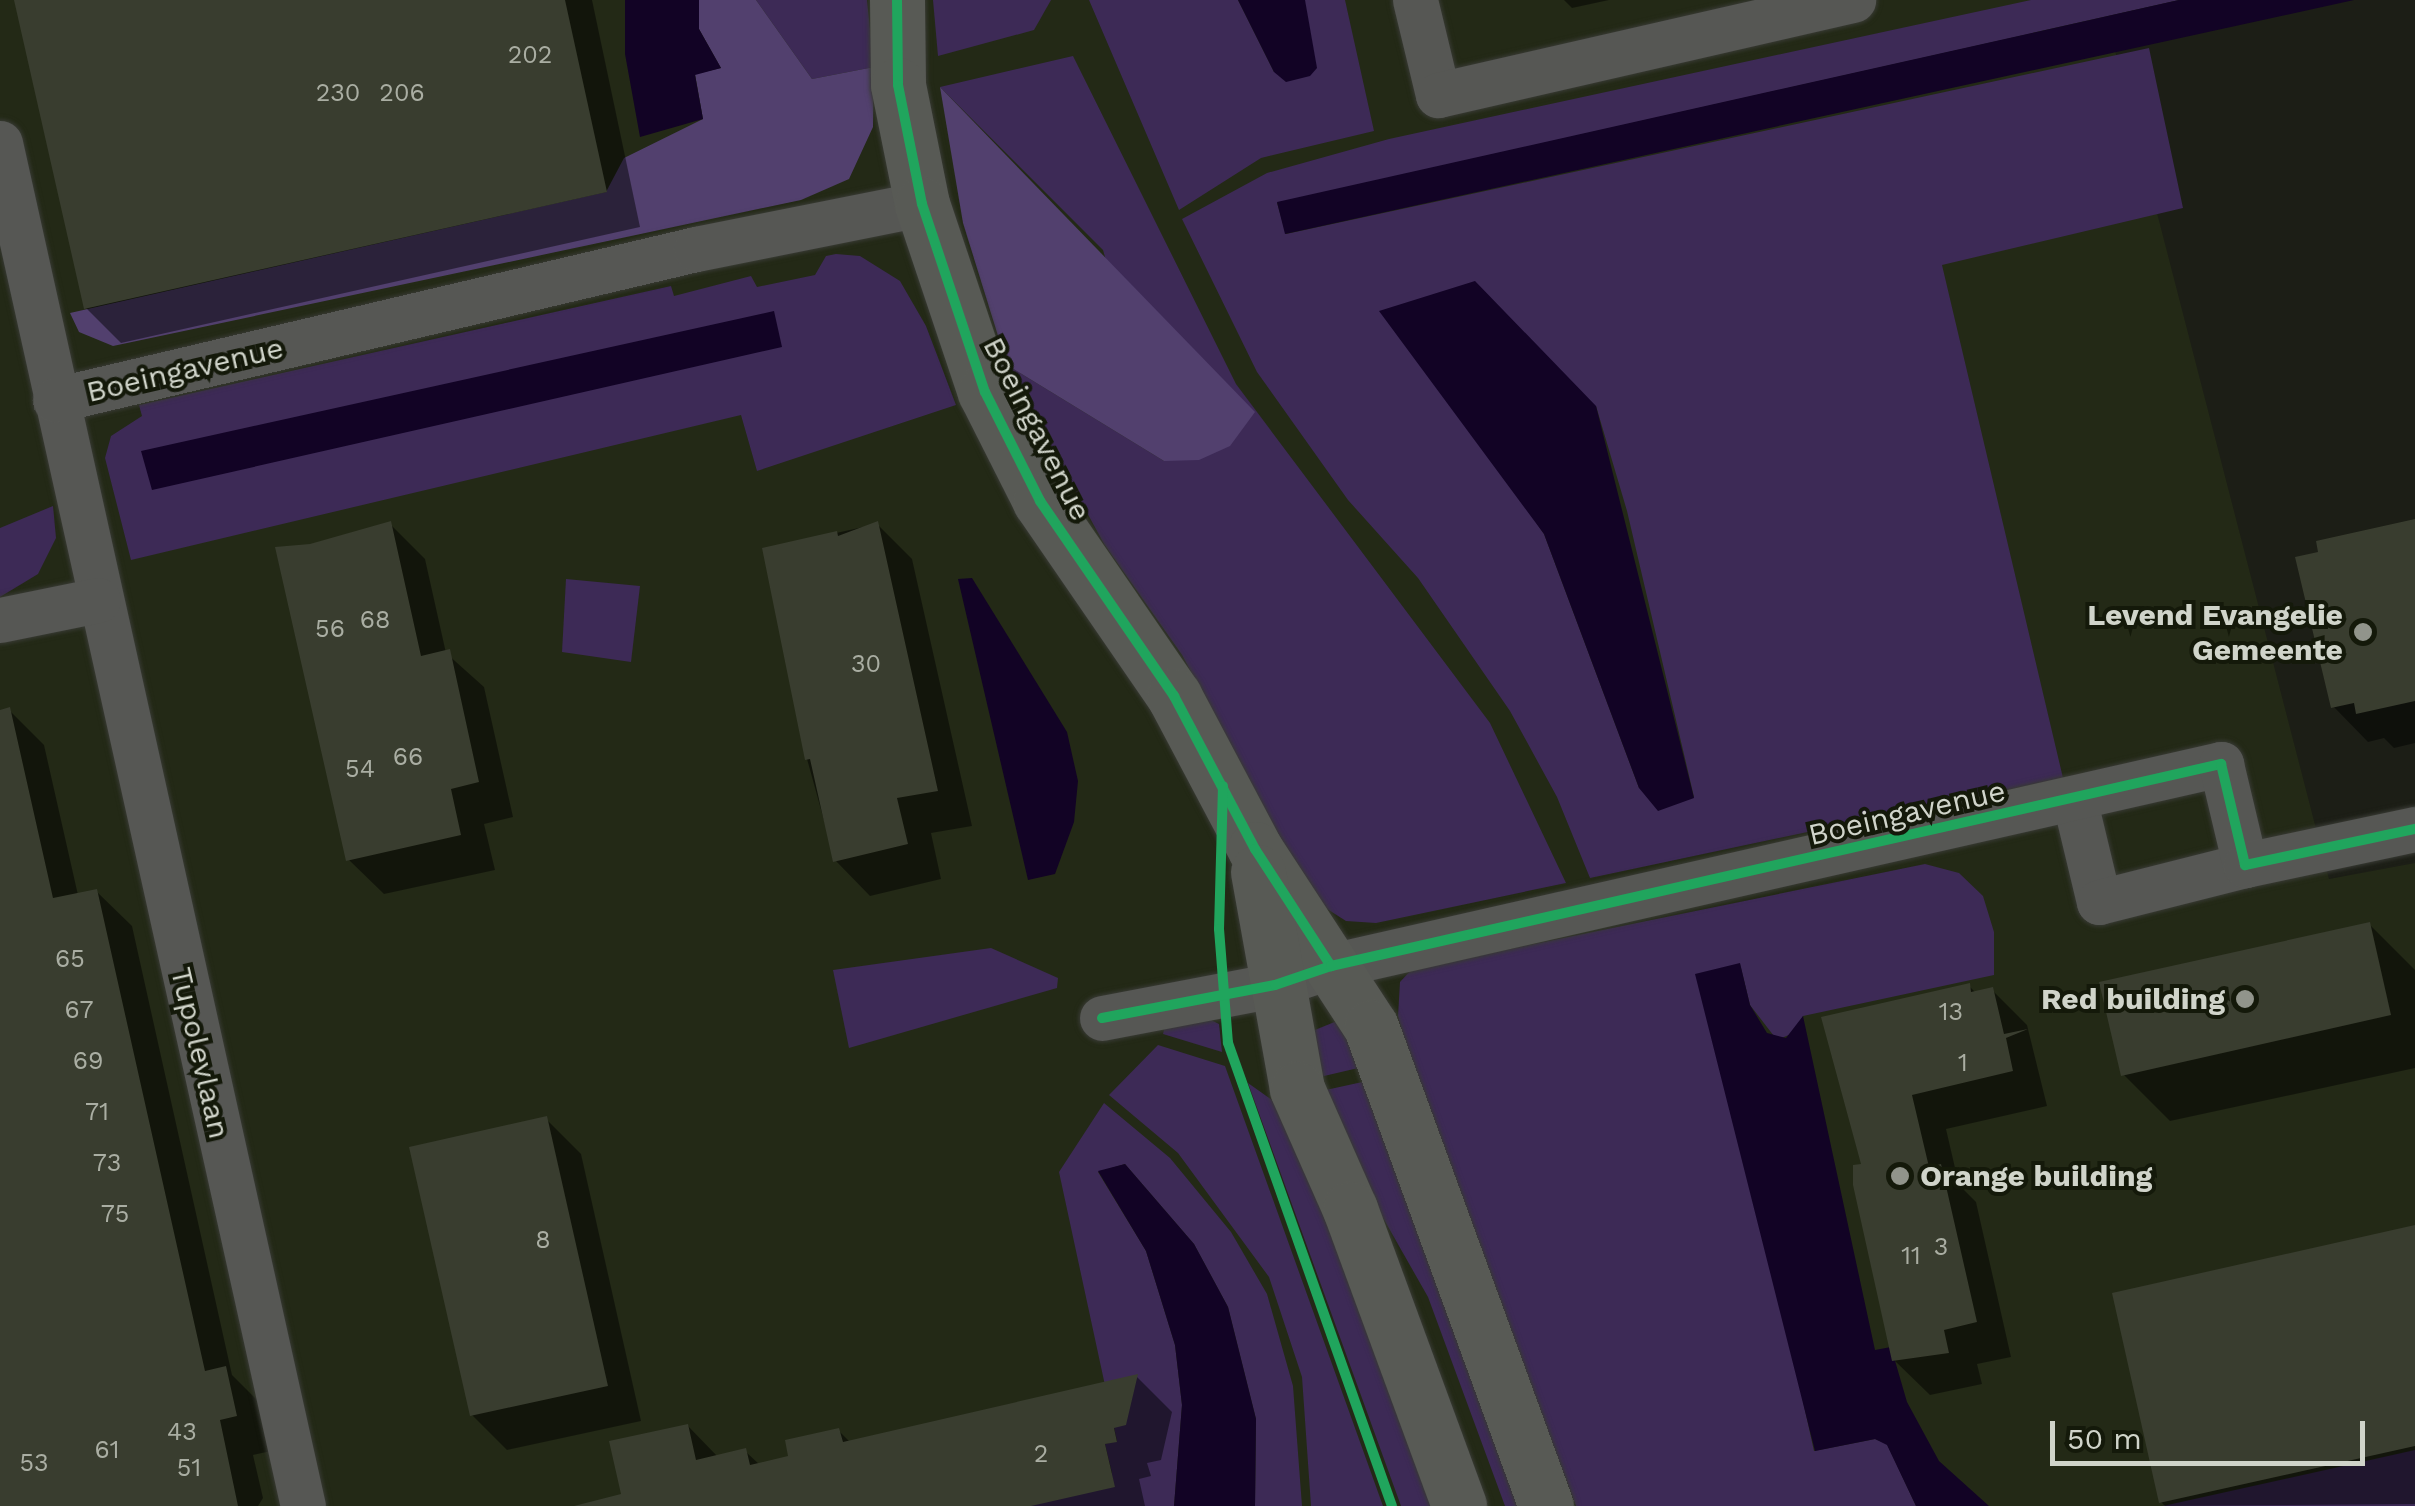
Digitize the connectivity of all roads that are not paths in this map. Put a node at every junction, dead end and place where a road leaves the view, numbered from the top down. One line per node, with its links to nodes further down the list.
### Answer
1 (897, 0): 6 (street, Boeingavenue)
2 (1415, 0): 4 (street)
3 (1853, 0): 4 (street)
4 (1694, 18)
5 (0, 144): 7 (street, Boeingavenue)
6 (922, 204): 7 (street, Boeingavenue); 12 (street, Boeingavenue)
7 (55, 400): 8 (street, Tupolevlaan)
8 (98, 600): 9 (street); 17 (street, Tupolevlaan)
9 (0, 620)
10 (2074, 798): 13 (street, Boeingavenue); 13 (street); 14 (street, Boeingavenue)
11 (2415, 829): 13 (street)
12 (1255, 849): 14 (street, Boeingavenue); 15 (street, Boeingavenue)
13 (2245, 865)
14 (1330, 966): 15 (street, Boeingavenue); 19 (street, Boeingavenue)
15 (1276, 985): 16 (street, Boeingavenue); 18 (street, Boeingavenue)
16 (1102, 1018)
17 (303, 1506)
18 (1459, 1506)
19 (1546, 1506)

